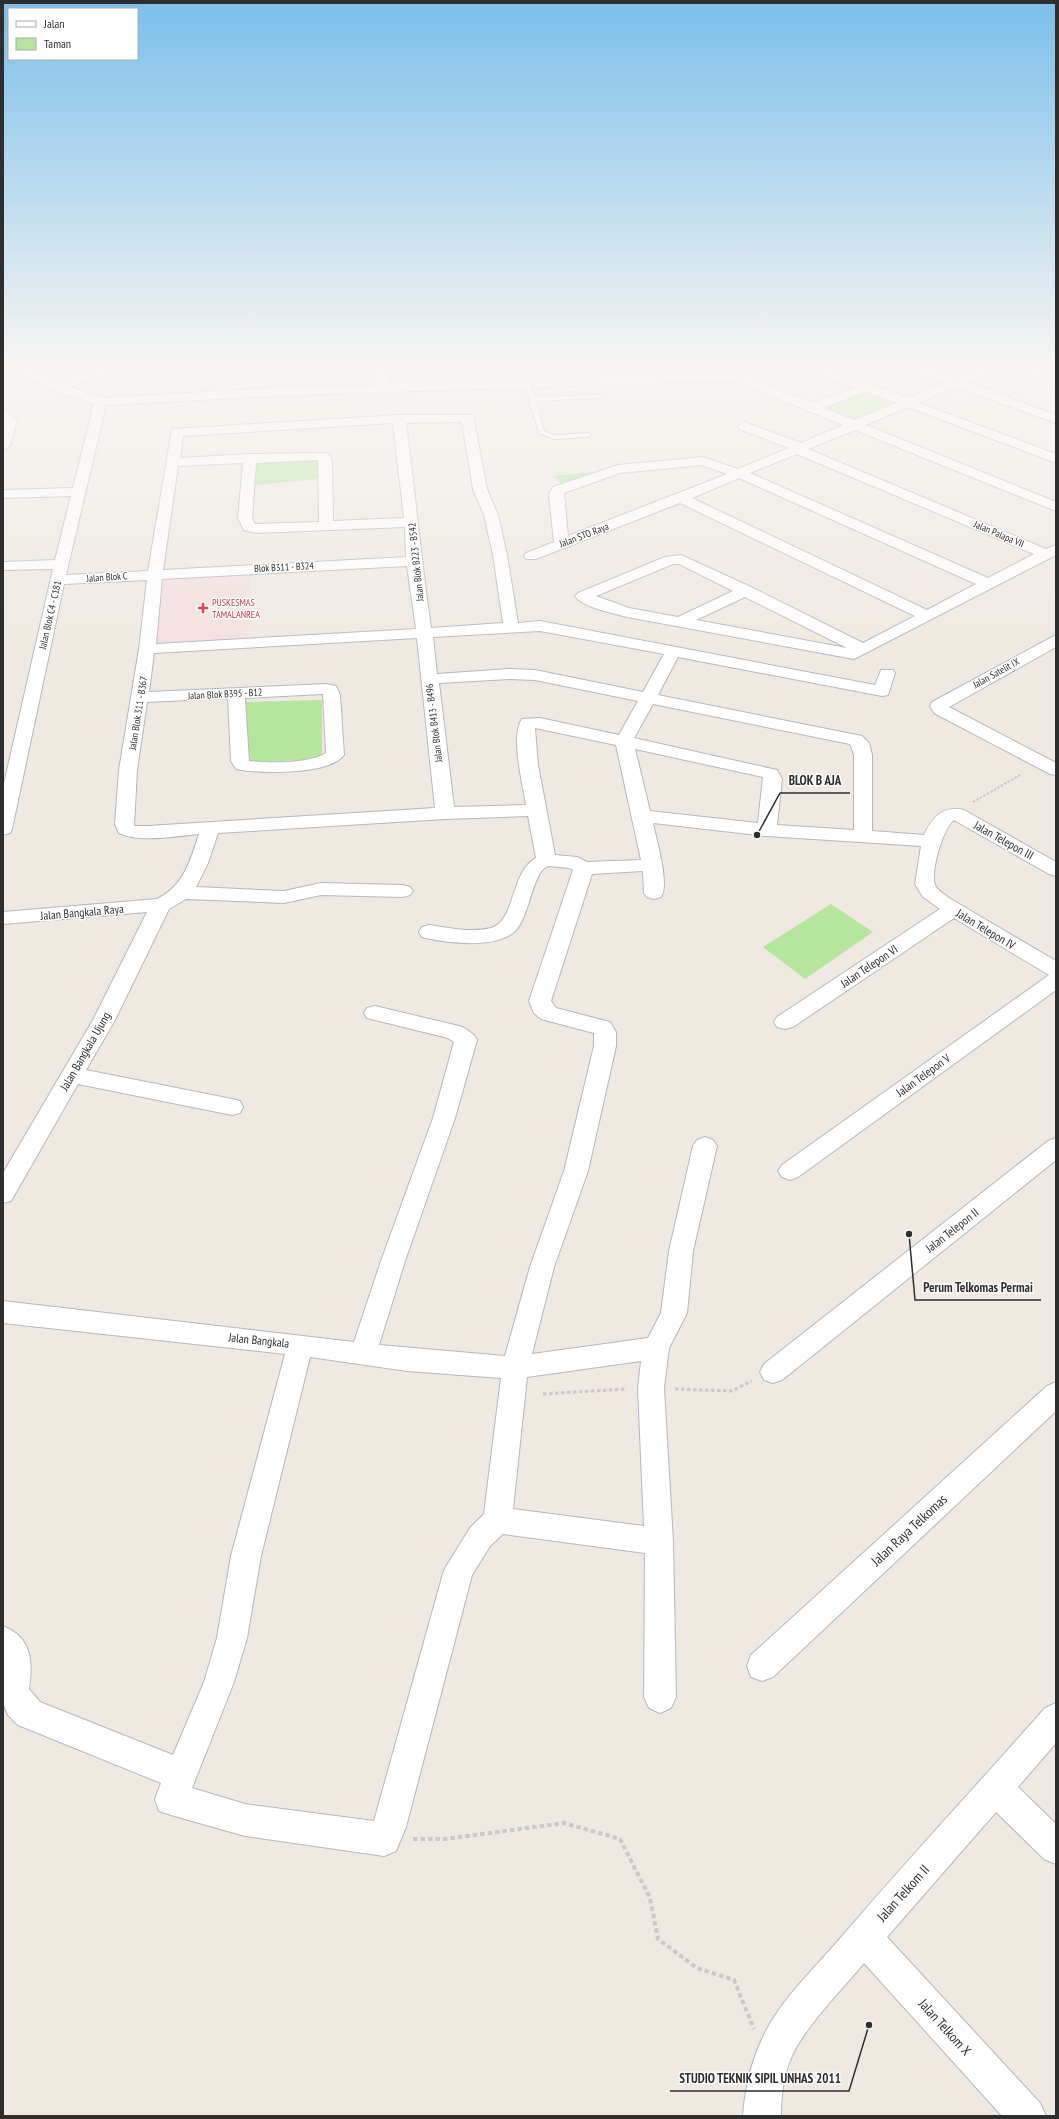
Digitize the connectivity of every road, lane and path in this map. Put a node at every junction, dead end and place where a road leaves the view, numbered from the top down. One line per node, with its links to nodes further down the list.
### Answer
1 (86, 466): 13 (street, Jalan Blok C4 - C181)
2 (171, 466): 25 (street, Jalan Blok 311 - B367)
3 (249, 466): 18 (street)
4 (325, 466): 18 (street)
5 (405, 466): 17 (street, Jalan Blok B223 - B542)
6 (476, 466): 30 (street)
7 (651, 466): 19 (street)
8 (720, 466): 12 (street)
9 (755, 466): 12 (street, Jalan STO Raya)
10 (842, 466): 20 (street, Jalan Palapa VII)
11 (955, 466): 16 (street)
12 (738, 473): 15 (street, Jalan STO Raya); 26 (street)
13 (80, 492): 14 (street); 24 (street, Jalan Blok C4 - C181)
14 (3, 494)
15 (680, 498): 19 (street, Jalan STO Raya); 28 (street)
16 (1056, 507)
17 (412, 522): 18 (street); 22 (street, Jalan Blok B223 - B542)
18 (326, 526)
19 (562, 544): 21 (street, Jalan STO Raya)
20 (1051, 552): 26 (street)
21 (531, 556)
22 (414, 561): 25 (street, Blok B311 - B324); 31 (street, Jalan Blok B223 - B542)
23 (3, 566): 24 (street, Jalan Blok C)
24 (60, 572): 25 (street, Jalan Blok C); 43 (street, Jalan Blok C4 - C181)
25 (155, 574): 33 (street, Jalan Blok 311 - B367)
26 (988, 584): 28 (street)
27 (746, 590): 29 (street); 29 (street); 34 (street)
28 (928, 616): 34 (street)
29 (681, 621): 34 (street)
30 (512, 627): 31 (street); 35 (street)
31 (424, 632): 33 (street); 37 (street, Jalan Blok B413 - B496)
32 (1056, 640): 42 (street, Jalan Satelit IX)
33 (147, 649): 39 (street, Jalan Blok 311 - B367)
34 (862, 649)
35 (673, 652): 36 (street); 40 (street)
36 (887, 673)
37 (429, 679): 40 (street); 45 (street, Jalan Blok B413 - B496)
38 (236, 694): 38 (street, Jalan Blok B395 - B12); 39 (street, Jalan Blok B395 - B12)
39 (141, 697): 49 (street, Jalan Blok 311 - B367)
40 (648, 697): 41 (street); 51 (street)
41 (624, 741): 44 (street); 47 (street); 50 (street)
42 (1051, 762): 46 (path)
43 (10, 770): 48 (street, Jalan Blok C4 - C181)
44 (538, 810): 45 (street); 53 (street)
45 (445, 813): 49 (street)
46 (951, 814): 52 (street); 56 (street, Jalan Telepon III)
47 (642, 816): 50 (street); 54 (street)
48 (3, 829)
49 (210, 829): 59 (street)
50 (767, 830): 51 (street)
51 (863, 836): 52 (street)
52 (931, 841): 61 (street, Jalan Telepon IV)
53 (546, 860): 55 (street); 63 (street)
54 (652, 865): 55 (street); 58 (street)
55 (583, 868): 78 (street)
56 (1056, 870)
57 (403, 891): 59 (street)
58 (654, 892)
59 (182, 893): 60 (street)
60 (161, 905): 62 (street, Jalan Bangkala Raya); 68 (street, Jalan Bangkala Ujung)
61 (954, 909): 64 (street, Jalan Telepon IV); 67 (street, Jalan Telepon VI)
62 (3, 919)
63 (429, 932)
64 (1056, 970)
65 (1056, 980): 72 (street, Jalan Telepon V)
66 (375, 1013): 77 (street)
67 (785, 1022)
68 (71, 1075): 69 (street); 73 (street, Jalan Bangkala Ujung)
69 (232, 1107)
70 (705, 1146): 76 (street)
71 (1054, 1152): 79 (street, Jalan Telepon II)
72 (790, 1171)
73 (3, 1194)
74 (3, 1312): 75 (street, Jalan Bangkala)
75 (300, 1345): 77 (street, Jalan Bangkala); 87 (street)
76 (656, 1348): 78 (street, Jalan Bangkala); 82 (street)
77 (363, 1354): 78 (street, Jalan Bangkala)
78 (515, 1368): 81 (street)
79 (772, 1372)
80 (1056, 1394): 84 (street, Jalan Raya Telkomas)
81 (498, 1520): 82 (street); 89 (street)
82 (659, 1541): 85 (street)
83 (3, 1641): 87 (street)
84 (762, 1666)
85 (660, 1697)
86 (1056, 1719): 88 (street, Jalan Telkom II)
87 (180, 1775): 89 (street)
88 (996, 1789): 90 (street); 91 (street, Jalan Telkom II)
89 (384, 1839): 92 (path)
90 (1056, 1847)
91 (864, 1937): 93 (street, Jalan Telkom II); 94 (street, Jalan Telkom X)
92 (756, 2035)
93 (762, 2116)
94 (1027, 2116)

